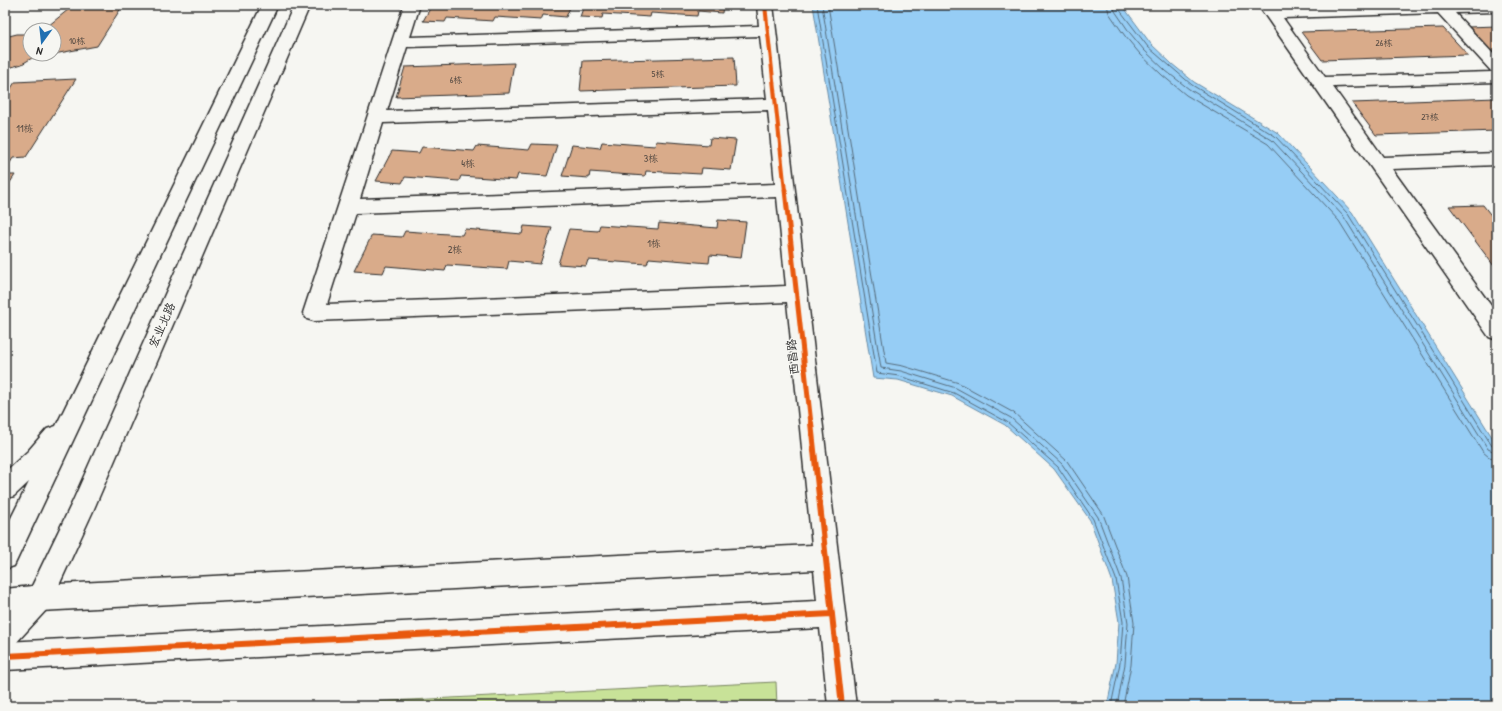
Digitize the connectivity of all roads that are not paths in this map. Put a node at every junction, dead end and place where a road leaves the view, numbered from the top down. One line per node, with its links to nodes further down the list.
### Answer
1 (270, 5): 21 (street)
2 (302, 5): 25 (street, 宏业北路)
3 (412, 5): 9 (street)
4 (765, 5): 8 (street, 西昌路)
5 (1441, 7): 6 (street); 7 (street); 10 (street)
6 (1497, 7)
7 (1269, 9): 12 (street)
8 (768, 31): 9 (street); 13 (street, 西昌路)
9 (400, 42): 14 (street)
10 (1497, 68)
11 (1497, 77): 12 (street)
12 (1321, 82): 16 (street)
13 (776, 104): 14 (street); 17 (street, 西昌路)
14 (376, 117): 18 (street)
15 (1497, 159): 16 (street)
16 (1378, 163): 20 (street)
17 (785, 190): 18 (street); 19 (street, 西昌路)
18 (348, 206): 19 (street)
19 (796, 294): 24 (street, 西昌路)
20 (1497, 331)
21 (78, 407): 22 (street); 23 (street)
22 (5, 488)
23 (5, 557)
24 (825, 557): 25 (street); 27 (street, 西昌路)
25 (40, 598): 26 (street); 28 (street, 宏业北路)
26 (5, 602)
27 (832, 614): 29 (street); 30 (street, 西昌路)
28 (5, 634)
29 (5, 656)
30 (842, 706)

